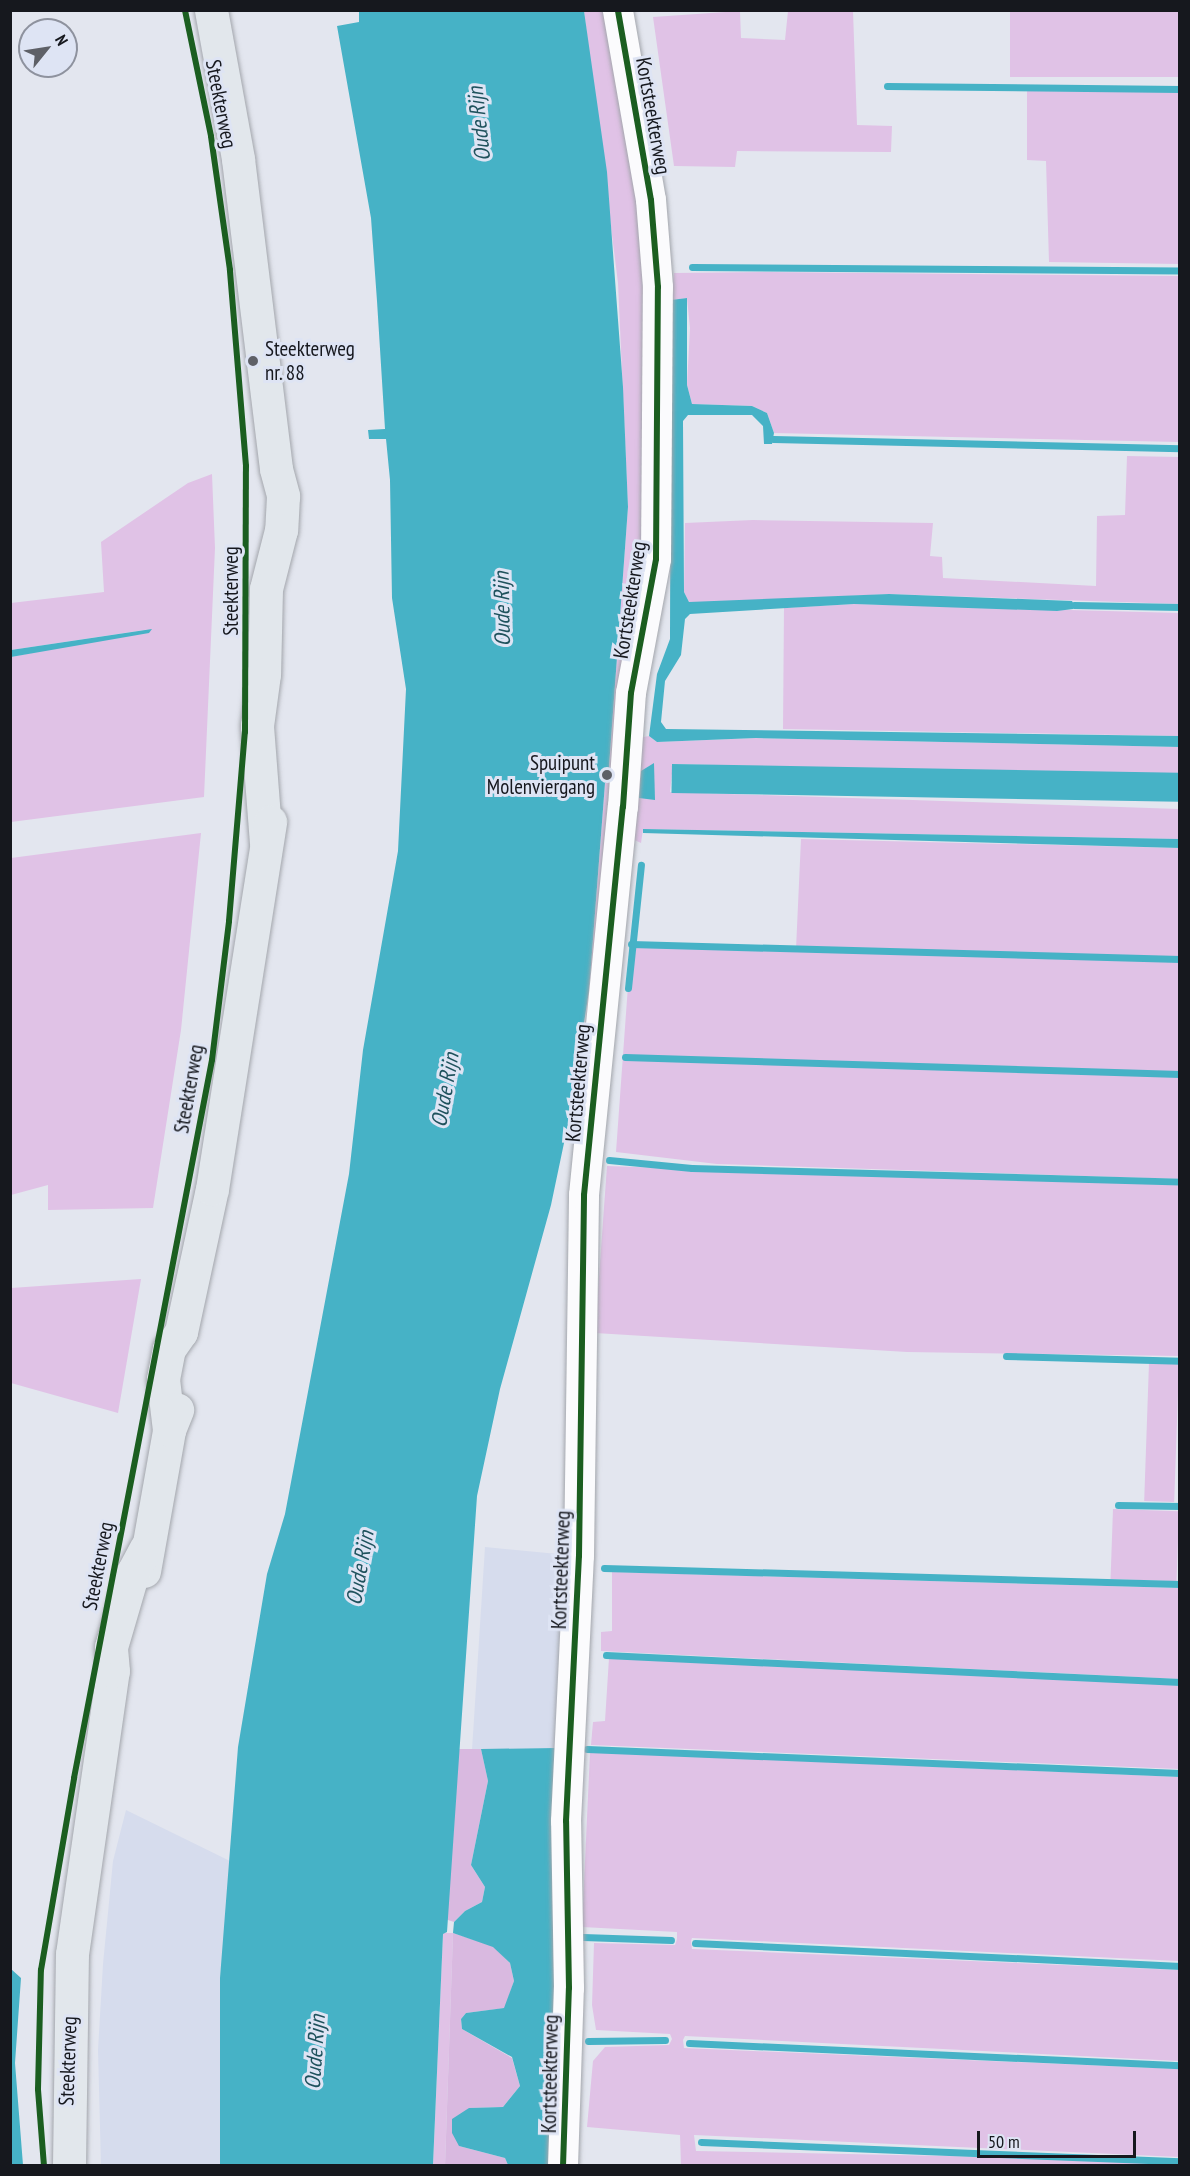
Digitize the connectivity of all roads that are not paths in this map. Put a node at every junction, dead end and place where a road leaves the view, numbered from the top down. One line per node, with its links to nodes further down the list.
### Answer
1 (211, 10): 3 (main road, Steekterweg)
2 (618, 10): 4 (street, Kortsteekterweg)
3 (69, 2166)
4 (563, 2166)

